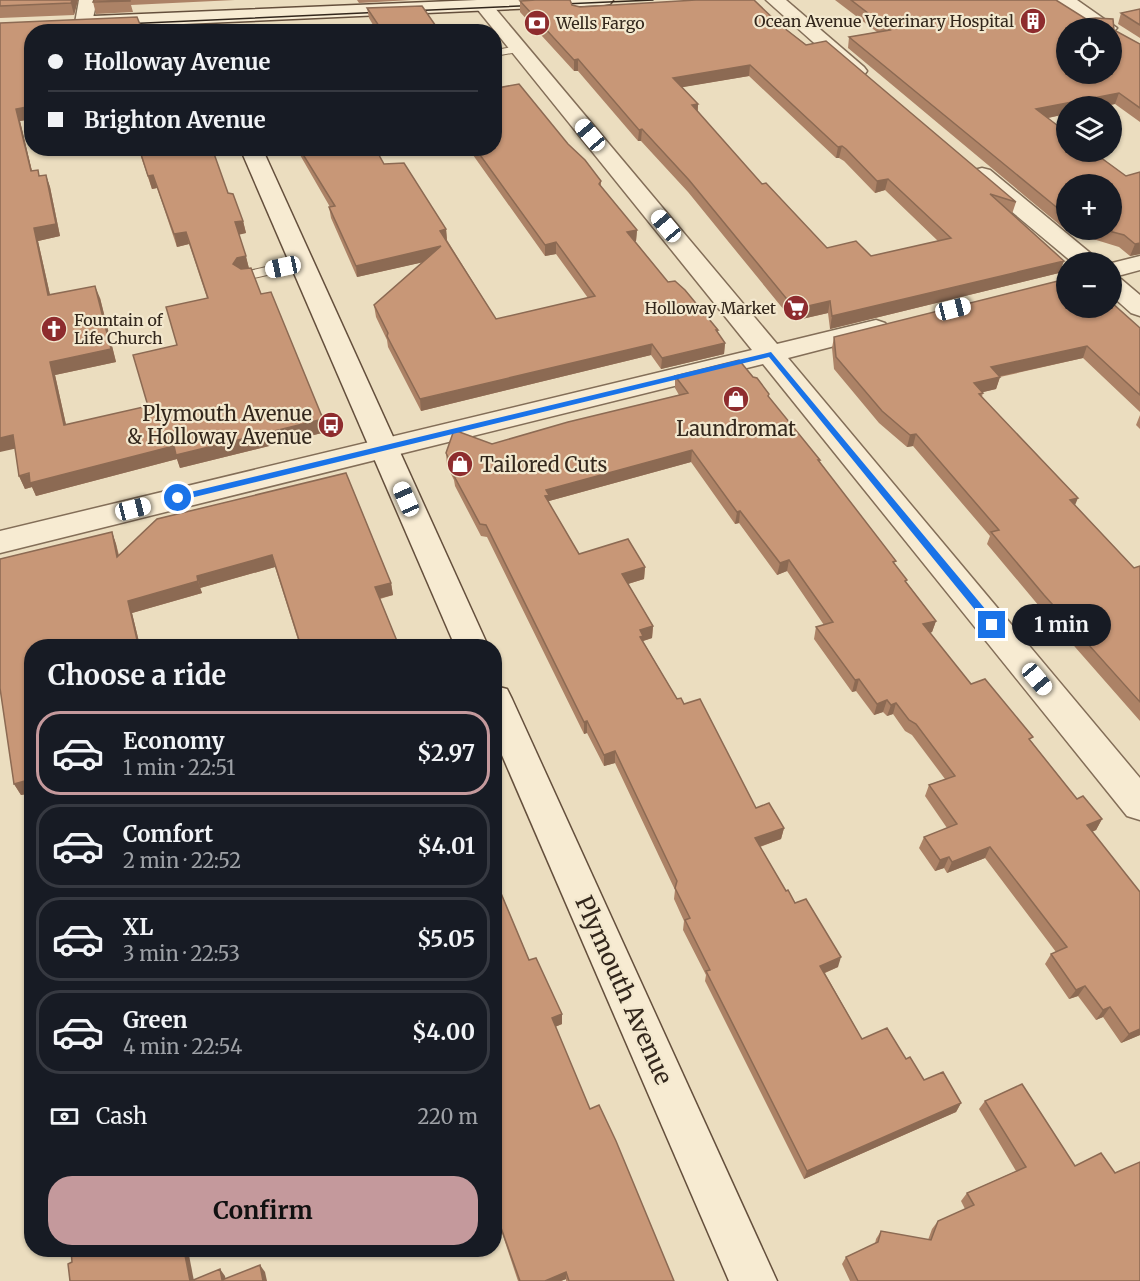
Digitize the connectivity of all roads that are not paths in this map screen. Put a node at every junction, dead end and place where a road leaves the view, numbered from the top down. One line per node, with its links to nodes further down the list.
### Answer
1 (88, 0): 9 (street)
2 (775, 0): 17 (street)
3 (1064, 0): 8 (street)
4 (448, 4): 6 (street); 7 (street)
5 (609, 4): 6 (street)
6 (487, 9): 7 (street); 13 (street)
7 (374, 10): 12 (street)
8 (1092, 18)
9 (84, 23): 10 (street); 11 (street)
10 (62, 24)
11 (142, 24)
12 (213, 24)
13 (499, 24)
14 (502, 28): 15 (street)
15 (519, 49): 16 (lane); 28 (street)
16 (502, 52)
17 (870, 81)
18 (255, 156): 22 (street)
19 (969, 164): 20 (street)
20 (1074, 252)
21 (1140, 262): 23 (street)
22 (302, 263): 24 (lane); 29 (street)
23 (1122, 267)
24 (245, 276)
25 (1122, 293): 26 (street)
26 (1140, 308)
27 (896, 323): 28 (street)
28 (771, 354): 29 (street); 33 (street)
29 (384, 448): 30 (street); 31 (street)
30 (0, 542)
31 (469, 639)
32 (502, 715): 34 (street, Plymouth Avenue)
33 (1140, 805)
34 (753, 1281)

